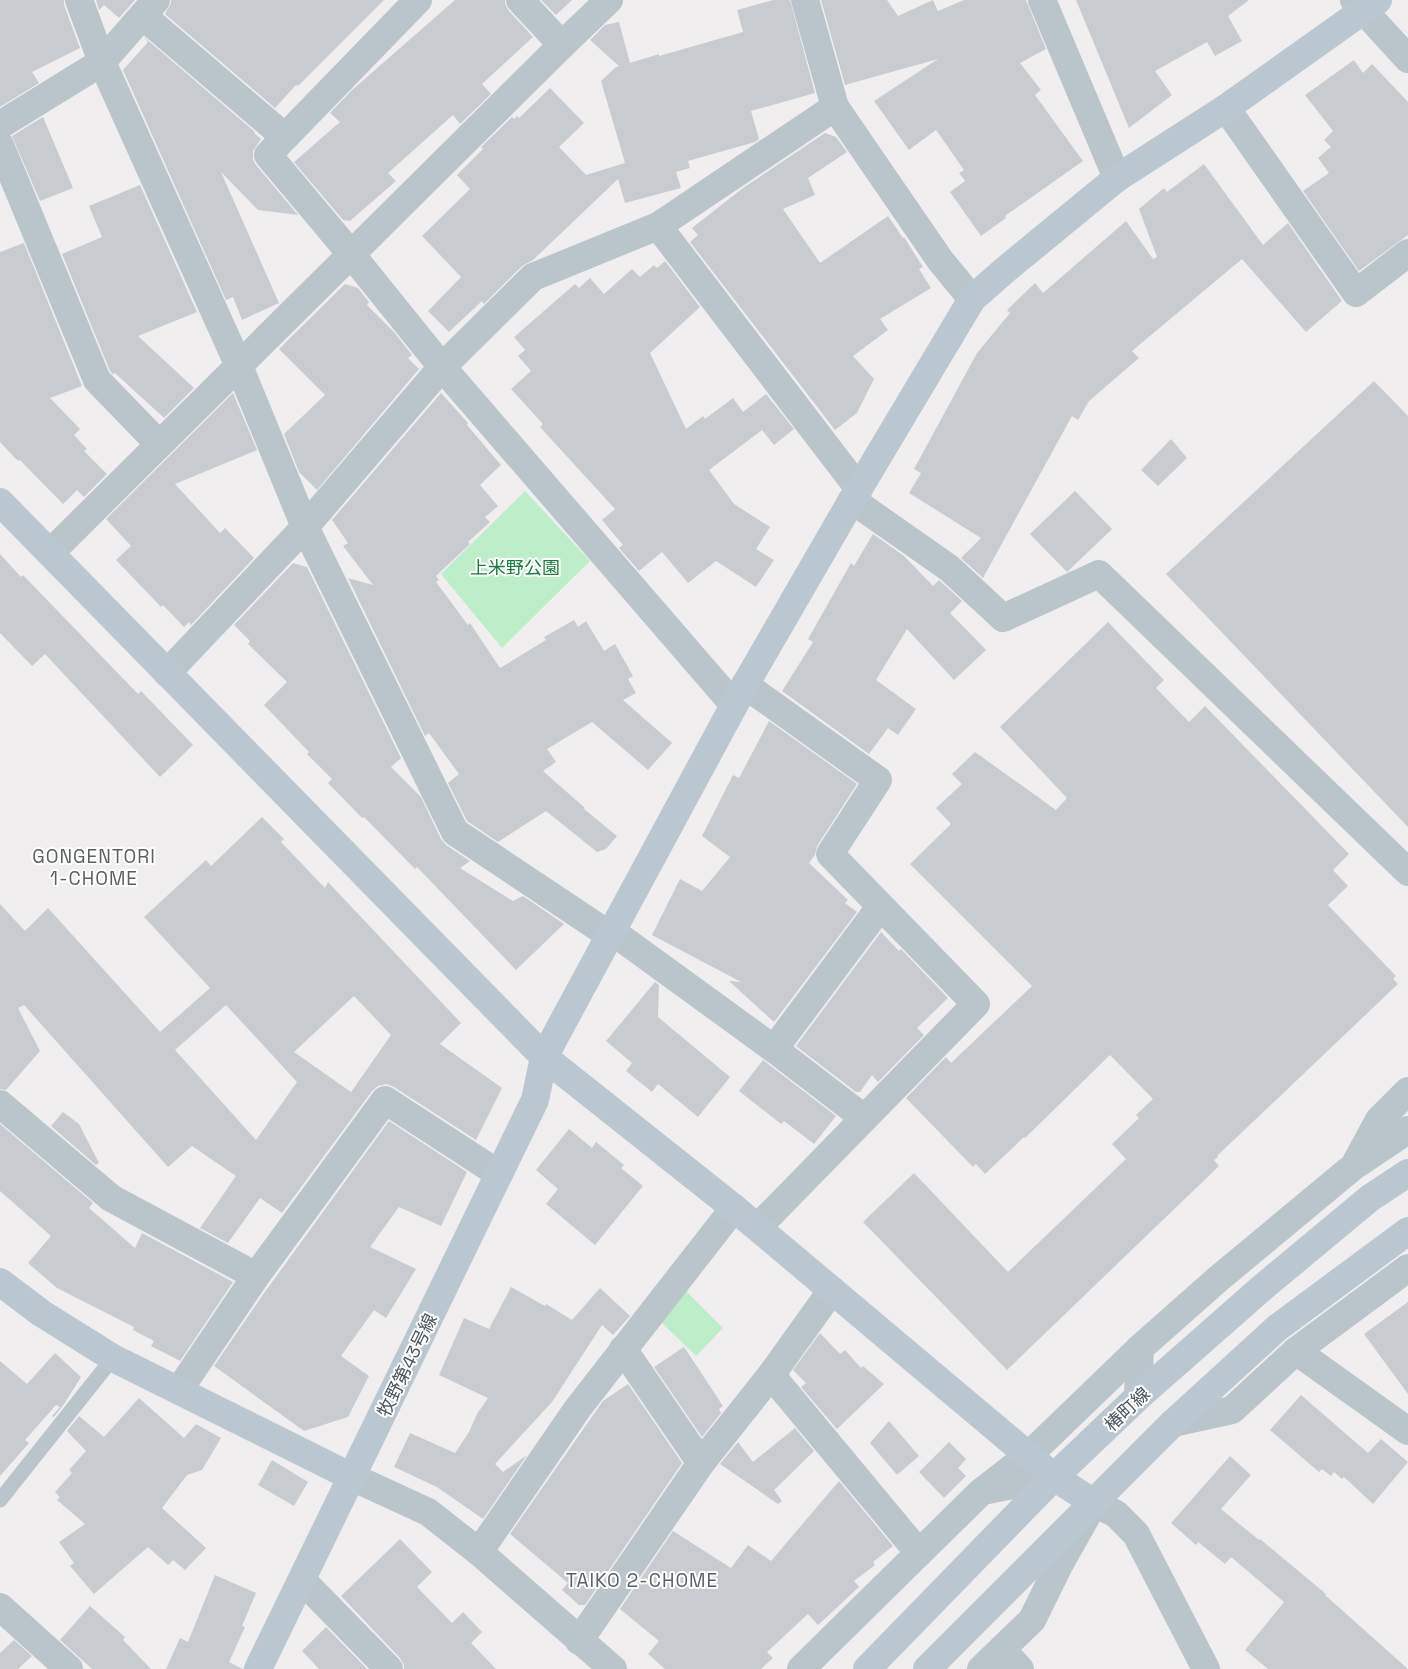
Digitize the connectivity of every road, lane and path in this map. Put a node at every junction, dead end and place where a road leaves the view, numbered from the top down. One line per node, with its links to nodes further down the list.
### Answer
1 (78, 0): 11 (street)
2 (418, 0): 15 (street)
3 (520, 0): 9 (street)
4 (608, 0): 9 (street)
5 (805, 0): 12 (street)
6 (1042, 0): 17 (street)
7 (1365, 4): 10 (street); 13 (street, 牧野第43号線)
8 (150, 8): 11 (street); 15 (street)
9 (562, 45): 20 (street)
10 (1408, 59)
11 (102, 62): 14 (street); 22 (street)
12 (835, 107): 18 (street); 21 (street)
13 (1226, 108): 17 (street, 牧野第43号線); 19 (street)
14 (0, 125)
15 (285, 137): 20 (street)
16 (0, 146): 24 (street)
17 (1117, 178): 21 (street, 牧野第43号線)
18 (658, 226): 23 (street); 25 (street)
19 (1408, 252)
20 (351, 254): 22 (street); 23 (street)
21 (972, 299): 25 (street, 牧野第43号線)
22 (239, 366): 24 (street); 27 (street)
23 (442, 367): 27 (street); 30 (street)
24 (159, 444): 28 (street)
25 (856, 494): 30 (street, 牧野第43号線); 31 (street)
26 (0, 502): 28 (street)
27 (305, 527): 29 (street); 33 (street)
28 (50, 553): 29 (street)
29 (167, 673): 35 (street)
30 (739, 695): 32 (street); 33 (street, 牧野第43号線)
31 (1408, 872)
32 (880, 907): 34 (street); 38 (street)
33 (612, 934): 34 (street); 35 (street, 牧野第43号線)
34 (774, 1049): 38 (street)
35 (544, 1057): 42 (street, 牧野第43号線); 43 (street)
36 (1408, 1092): 40 (street)
37 (0, 1104): 47 (street)
38 (864, 1118): 44 (street)
39 (1408, 1130): 40 (street)
40 (1354, 1166): 50 (street)
41 (1408, 1173): 56 (street, 椿町線)
42 (499, 1174): 47 (street); 62 (street, 牧野第43号線)
43 (734, 1208): 44 (street); 51 (street)
44 (758, 1227): 49 (street)
45 (1408, 1231): 57 (street)
46 (1408, 1268): 52 (street)
47 (256, 1276): 55 (street)
48 (0, 1282): 53 (street)
49 (832, 1290): 54 (street); 59 (street)
50 (1140, 1348): 56 (street); 59 (street)
51 (623, 1349): 60 (street); 66 (street)
52 (1296, 1351): 57 (street); 58 (street)
53 (113, 1358): 55 (street); 64 (lane)
54 (770, 1375): 60 (street); 67 (street)
55 (179, 1390): 62 (street)
56 (1138, 1397): 61 (street, 椿町線)
57 (1173, 1423): 65 (street)
58 (1408, 1431)
59 (1029, 1455): 61 (street); 63 (street)
60 (701, 1464): 70 (street)
61 (1054, 1476): 63 (street); 65 (street); 77 (street, 椿町線)
62 (352, 1477): 66 (street); 68 (street, 牧野第43号線)
63 (981, 1492): 67 (street)
64 (0, 1500)
65 (1094, 1503): 71 (street); 78 (street); 81 (street)
66 (479, 1552): 70 (street)
67 (919, 1553): 76 (street)
68 (302, 1580): 73 (street, 牧野第43号線); 74 (street)
69 (0, 1607): 72 (street)
70 (579, 1641): 75 (street)
71 (1002, 1649): 79 (street); 80 (street)
72 (69, 1669)
73 (258, 1669)
74 (389, 1669)
75 (613, 1669)
76 (801, 1669)
77 (867, 1669)
78 (927, 1669)
79 (982, 1669)
80 (1020, 1669)
81 (1206, 1669)

